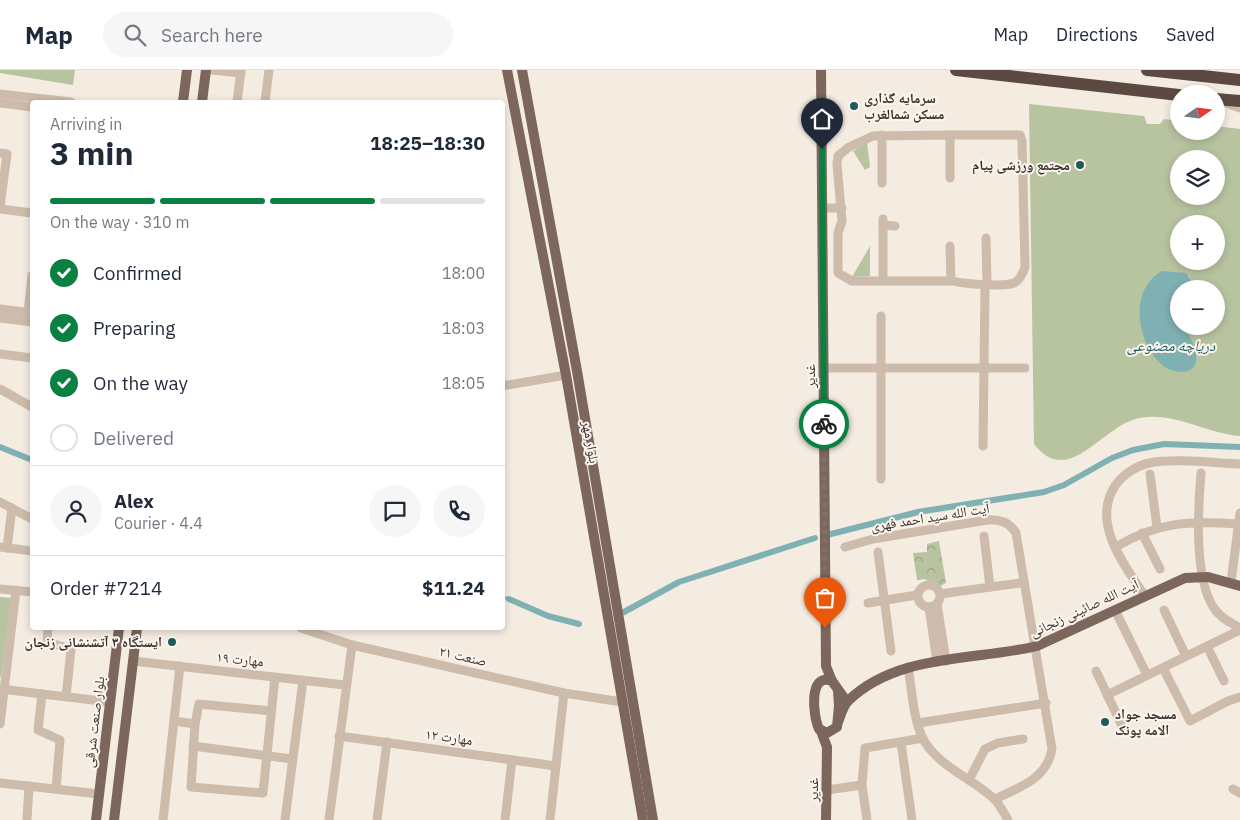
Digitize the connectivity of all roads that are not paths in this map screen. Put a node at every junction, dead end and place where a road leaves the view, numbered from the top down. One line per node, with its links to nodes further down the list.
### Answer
1 (187, 70): 16 (main road)
2 (206, 70): 17 (main road)
3 (212, 70): 10 (street)
4 (269, 70): 19 (street)
5 (507, 70): 52 (main road, بلوار مهر)
6 (522, 70): 85 (main road, بلوار مهر)
7 (821, 70): 32 (main road, غدیر)
8 (956, 70): 11 (highway)
9 (1147, 70): 12 (highway)
10 (241, 72): 18 (street)
11 (1000, 72): 14 (highway)
12 (1240, 80)
13 (0, 94): 15 (street)
14 (1170, 94)
15 (53, 100)
16 (182, 100)
17 (202, 100)
18 (236, 100)
19 (265, 100)
20 (1225, 100): 22 (highway)
21 (1225, 102): 25 (street)
22 (1240, 102)
23 (0, 103): 24 (street)
24 (30, 107)
25 (1240, 108)
26 (882, 135): 27 (street); 30 (street); 33 (street)
27 (950, 135): 29 (street); 40 (street)
28 (0, 153): 31 (street)
29 (950, 178)
30 (882, 183)
31 (0, 208): 34 (street)
32 (822, 208): 33 (street); 48 (main road, غدیر)
33 (842, 208): 38 (street)
34 (30, 213)
35 (895, 226): 38 (street)
36 (986, 238): 40 (street)
37 (950, 246): 39 (street)
38 (883, 281): 39 (street)
39 (952, 281): 40 (street)
40 (986, 286): 50 (street)
41 (0, 309): 42 (street)
42 (30, 313)
43 (881, 316): 49 (street)
44 (0, 318): 45 (street)
45 (30, 322)
46 (0, 354): 47 (street)
47 (30, 358)
48 (823, 368): 49 (street); 106 (main road, غدیر)
49 (880, 368): 50 (street); 60 (street)
50 (984, 368): 51 (street); 56 (street)
51 (1025, 368)
52 (566, 375): 53 (street); 87 (main road, بلوار مهر)
53 (505, 385)
54 (0, 389): 55 (street)
55 (30, 406)
56 (983, 446)
57 (1240, 464): 71 (street)
58 (1200, 473): 65 (street)
59 (1150, 474): 67 (street)
60 (881, 479)
61 (0, 502): 62 (street)
62 (12, 508): 64 (street); 70 (street)
63 (1240, 513): 66 (street)
64 (30, 518)
65 (1198, 522): 66 (street); 67 (street); 76 (street)
66 (1239, 524): 78 (street)
67 (1157, 528): 68 (street)
68 (1142, 532): 71 (street); 75 (street)
69 (984, 536): 79 (street)
70 (4, 547): 73 (street)
71 (1116, 547): 86 (street)
72 (845, 548): 99 (street, آیت الله سید احمد فهری)
73 (30, 550)
74 (878, 552): 88 (street)
75 (1160, 569)
76 (1203, 578): 78 (main road, آیت الله صائینی زنجانی); 86 (main road, آیت الله صائینی زنجانی); 93 (street)
77 (1020, 583): 79 (street)
78 (1235, 584)
79 (990, 587): 83 (street)
80 (0, 589): 81 (street)
81 (16, 590): 82 (street); 117 (street)
82 (30, 592)
83 (940, 594): 84 (street); 90 (street)
84 (917, 595): 88 (street); 90 (street)
85 (615, 596): 87 (main road); 165 (main road, بلوار مهر)
86 (1145, 596): 91 (main road, آیت الله صائینی زنجانی)
87 (604, 597): 125 (main road, بلوار مهر)
88 (883, 600): 89 (street); 101 (street)
89 (868, 603)
90 (933, 606): 104 (street)
91 (1115, 610): 99 (main road, آیت الله صائینی زنجانی); 110 (street)
92 (1164, 610): 102 (street)
93 (1240, 629): 100 (street)
94 (48, 630): 122 (street)
95 (119, 630): 124 (main road, بلوار صنعت شرقی)
96 (136, 630): 103 (main road)
97 (307, 630): 98 (street, صنعت ۲۱)
98 (352, 645): 116 (street); 119 (street, صنعت ۲۱)
99 (1037, 646): 104 (main road, آیت الله صائینی زنجانی); 127 (street, آیت الله سید احمد فهری)
100 (1207, 646): 102 (street); 115 (street)
101 (891, 651)
102 (1186, 656): 108 (street)
103 (133, 661): 105 (street, مهارت ۱۹); 157 (main road)
104 (941, 662): 107 (main road, آیت الله صائینی زنجانی)
105 (180, 666): 111 (street, مهارت ۱۹); 129 (street)
106 (826, 666): 113 (main road, غدیر); 114 (main road, غدیر)
107 (908, 667): 126 (main road, آیت الله صائینی زنجانی); 130 (street)
108 (1163, 668): 110 (street); 123 (street)
109 (1096, 671): 121 (street)
110 (1148, 675): 121 (street)
111 (275, 676): 112 (street, مهارت ۱۹); 128 (street)
112 (303, 680): 116 (street, مهارت ۱۹); 144 (street)
113 (821, 680): 114 (main road); 135 (main road, غدیر)
114 (832, 681): 118 (main road, غدیر)
115 (1224, 681)
116 (345, 685): 136 (street)
117 (2, 689): 120 (street); 131 (street)
118 (838, 691): 126 (main road, غدیر); 133 (main road)
119 (564, 693): 125 (street, صنعت ۲۱); 146 (street)
120 (42, 694): 122 (street); 151 (street)
121 (1106, 695): 134 (street)
122 (66, 697): 124 (street)
123 (1240, 697)
124 (110, 702): 153 (main road, بلوار صنعت شرقی)
125 (622, 702): 164 (main road, بلوار مهر)
126 (847, 702): 133 (main road)
127 (1046, 704): 130 (street); 154 (street, آیت الله سید احمد فهری)
128 (270, 712): 132 (street); 143 (street)
129 (174, 721): 132 (street); 158 (street)
130 (918, 723): 137 (street)
131 (0, 724)
132 (195, 724): 141 (street)
133 (835, 726): 135 (main road); 142 (main road)
134 (1124, 730)
135 (822, 731): 142 (main road, غدیر)
136 (339, 736): 139 (street, مهارت ۱۲); 160 (street)
137 (923, 738): 140 (street); 147 (street)
138 (1023, 738): 147 (street)
139 (387, 742): 145 (street, مهارت ۱۲); 161 (street)
140 (901, 743): 149 (street); 168 (street)
141 (193, 746): 143 (street); 143 (street)
142 (827, 747): 152 (main road, غدیر)
143 (267, 755): 144 (street)
144 (292, 759): 159 (street)
145 (512, 760): 146 (street, مهارت ۱۲); 162 (street)
146 (556, 766): 163 (street)
147 (969, 780): 154 (street)
148 (0, 783): 150 (street)
149 (862, 784): 152 (street); 167 (street)
150 (29, 786): 151 (street); 155 (street)
151 (56, 789): 153 (street)
152 (827, 790): 166 (main road, غدیر)
153 (99, 794): 156 (main road, بلوار صنعت شرقی)
154 (995, 799): 169 (street)
155 (27, 820)
156 (96, 820)
157 (114, 820)
158 (166, 820)
159 (285, 820)
160 (329, 820)
161 (377, 820)
162 (504, 820)
163 (550, 820)
164 (643, 820)
165 (653, 820)
166 (826, 820)
167 (867, 820)
168 (912, 820)
169 (1008, 820)

